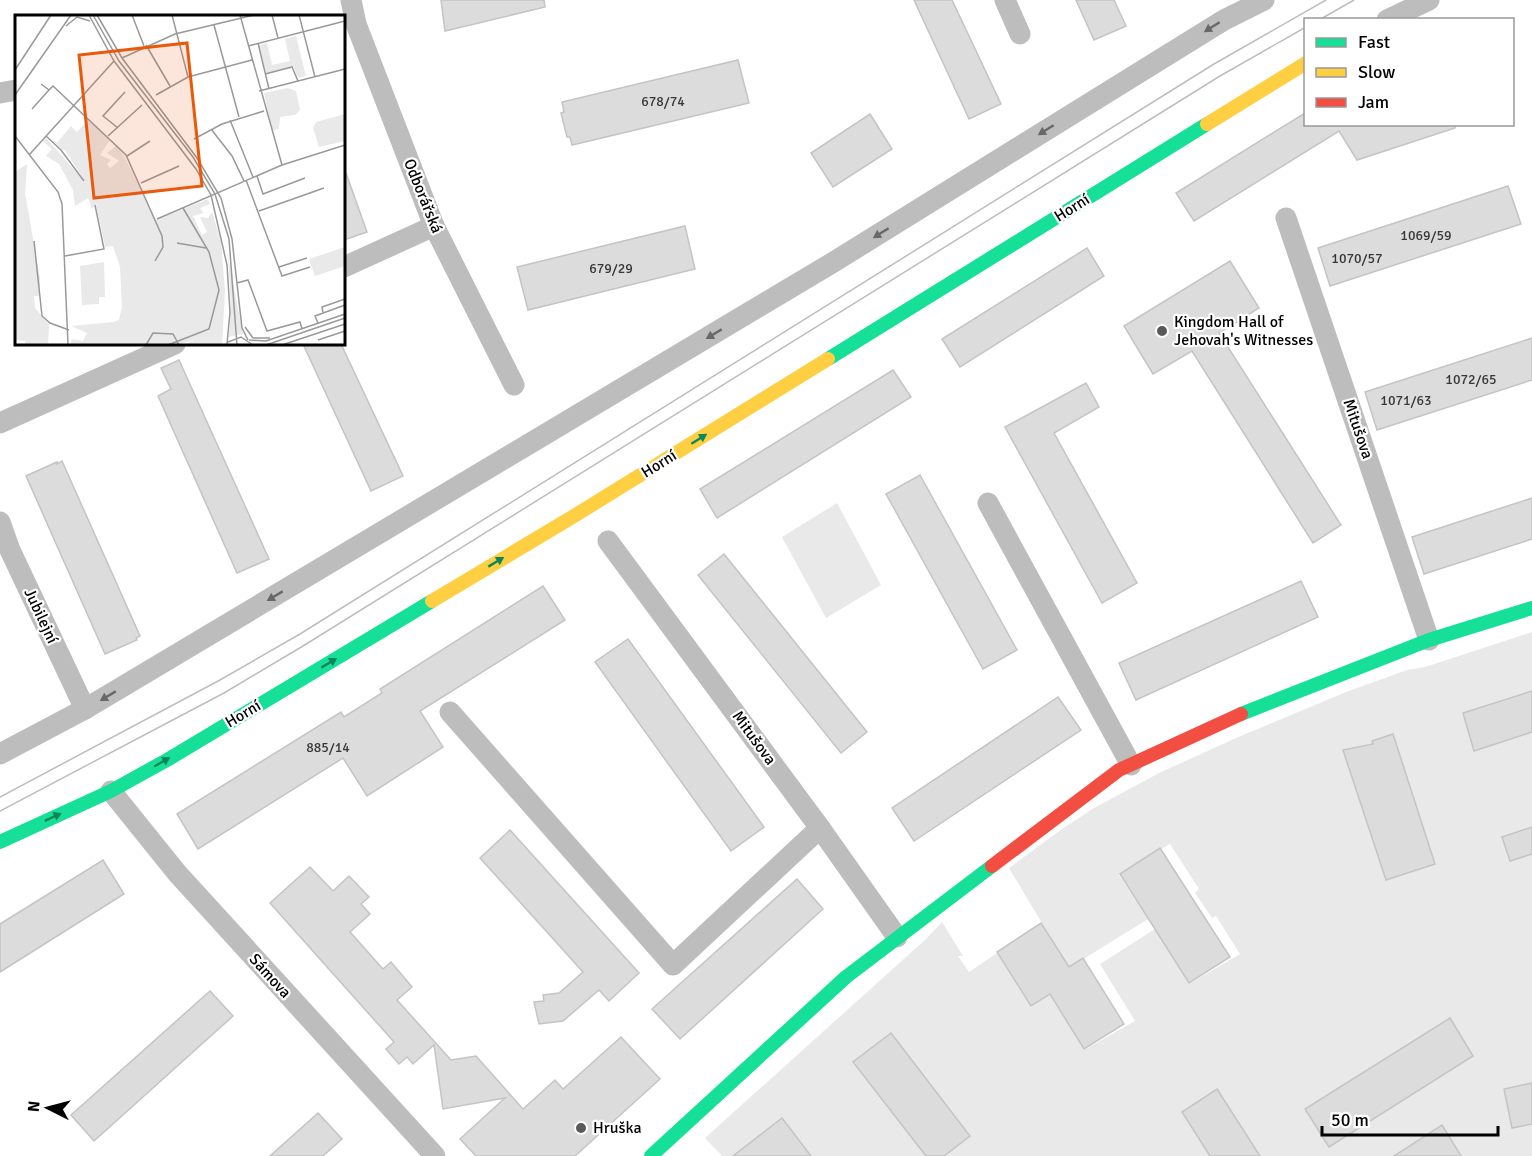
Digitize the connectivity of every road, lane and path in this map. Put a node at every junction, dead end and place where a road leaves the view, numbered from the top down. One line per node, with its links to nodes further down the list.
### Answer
1 (351, 0): 6 (street, Odborářská)
2 (1005, 0): 7 (street)
3 (1264, 0): 22 (street, one-way to 22)
4 (1429, 0): 5 (street)
5 (1391, 18)
6 (350, 25): 12 (street, Odborářská)
7 (1020, 34)
8 (1304, 64): 26 (street, Horní, one-way to 8)
9 (15, 90): 10 (street)
10 (0, 93)
11 (1286, 218): 21 (street, Mitušova)
12 (434, 226): 13 (street); 15 (street, Odborářská)
13 (345, 267)
14 (173, 345): 16 (street)
15 (514, 385)
16 (0, 423)
17 (988, 503): 25 (street)
18 (0, 522): 22 (street, Jubilejní)
19 (609, 541): 27 (street, Mitušova)
20 (1532, 608): 21 (street)
21 (1429, 640): 25 (street)
22 (85, 709): 24 (street)
23 (450, 712): 27 (street)
24 (0, 754)
25 (1131, 765): 29 (street)
26 (111, 791): 28 (street, Horní, one-way to 26); 30 (street, Sámova)
27 (820, 828): 29 (street, Mitušova)
28 (0, 842)
29 (897, 937): 31 (street)
30 (435, 1156)
31 (651, 1156)

